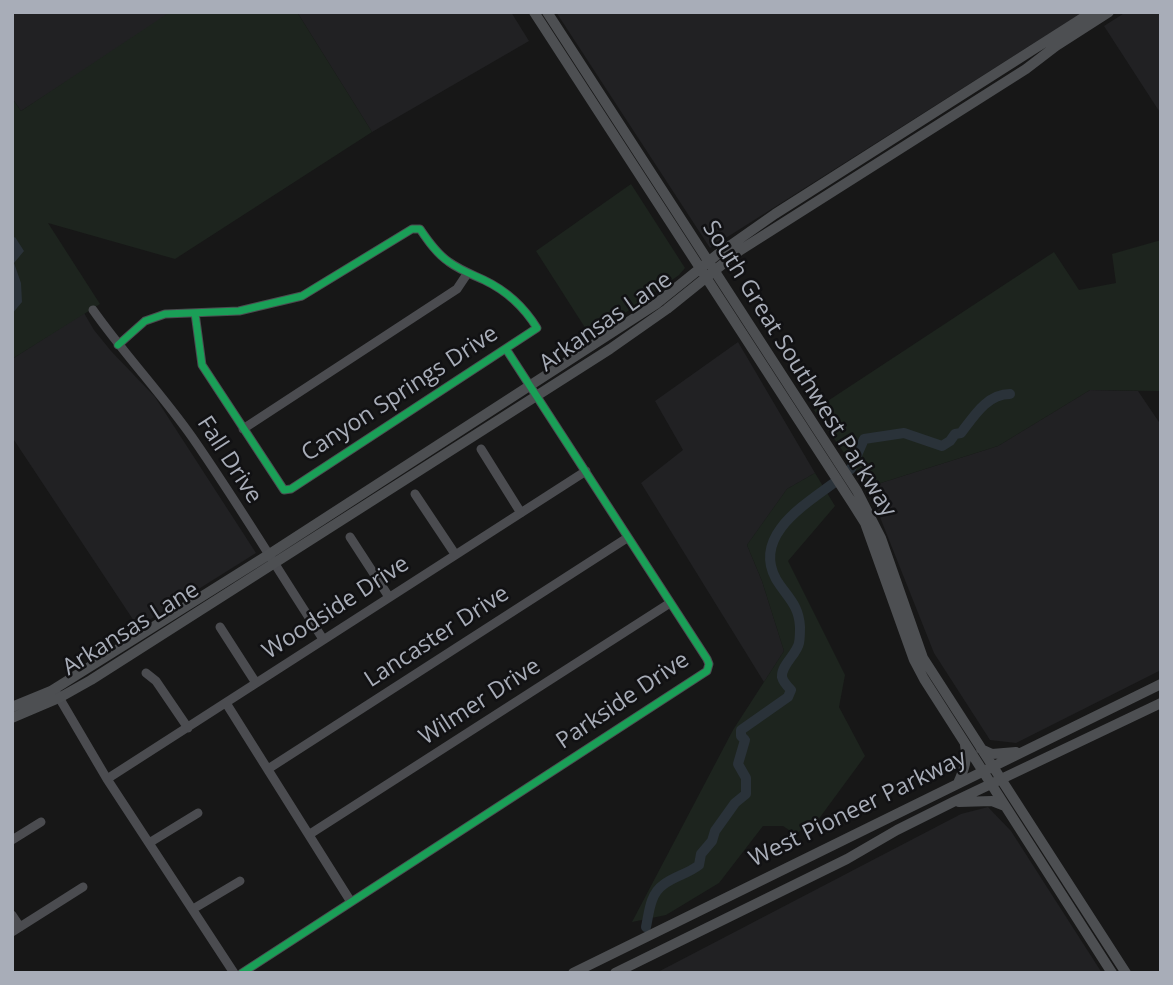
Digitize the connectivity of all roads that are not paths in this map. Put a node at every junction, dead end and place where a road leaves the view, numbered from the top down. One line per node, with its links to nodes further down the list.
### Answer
1 (534, 12): 7 (main road, South Great Southwest Parkway)
2 (547, 12): 6 (main road, South Great Southwest Parkway)
3 (1092, 12): 5 (main road, Arkansas Lane)
4 (1109, 12): 5 (main road, Arkansas Lane)
5 (1080, 20): 9 (main road, Arkansas Lane)
6 (585, 70): 7 (main road); 8 (main road, South Great Southwest Parkway)
7 (574, 77): 8 (main road, South Great Southwest Parkway)
8 (642, 170): 9 (main road, South Great Southwest Parkway)
9 (706, 270): 15 (main road, Arkansas Lane); 38 (main road, South Great Southwest Parkway); 39 (main road, South Great Southwest Parkway)
10 (467, 274): 12 (street); 14 (street, Canyon Springs Drive); 16 (street)
11 (93, 310): 13 (street, Fall Drive)
12 (195, 313): 13 (street); 16 (street)
13 (118, 345): 24 (street, Fall Drive)
14 (506, 349): 15 (street, Parkside Drive); 16 (street, Canyon Springs Drive)
15 (533, 390): 18 (street, Parkside Drive); 24 (main road, Arkansas Lane)
16 (243, 429)
17 (481, 449): 20 (street)
18 (586, 471): 20 (street, Woodside Drive); 22 (street, Parkside Drive)
19 (415, 494): 23 (street)
20 (521, 513): 23 (street, Woodside Drive)
21 (350, 537): 25 (street)
22 (627, 538): 26 (street, Parkside Drive); 42 (street, Lancaster Drive)
23 (455, 554): 25 (street, Woodside Drive)
24 (271, 559): 28 (street, Fall Drive); 32 (main road, Arkansas Lane)
25 (389, 597): 28 (street, Woodside Drive)
26 (670, 603): 52 (street, Wilmer Drive); 57 (street, Parkside Drive)
27 (220, 627): 30 (street)
28 (323, 639): 30 (street, Woodside Drive)
29 (146, 673): 37 (street)
30 (256, 683): 33 (street, Woodside Drive)
31 (1161, 684): 40 (main road, West Pioneer Parkway)
32 (57, 694): 35 (main road, Arkansas Lane); 36 (main road, Arkansas Lane); 44 (street)
33 (226, 703): 37 (street, Woodside Drive); 42 (street)
34 (1161, 703): 41 (main road, West Pioneer Parkway)
35 (12, 707)
36 (12, 718)
37 (188, 728): 44 (street, Woodside Drive)
38 (965, 742): 43 (main road, South Great Southwest Parkway); 46 (main road)
39 (981, 749): 40 (main road); 43 (main road, South Great Southwest Parkway)
40 (1029, 749): 43 (main road, West Pioneer Parkway)
41 (1033, 764): 45 (main road, West Pioneer Parkway); 51 (main road)
42 (268, 769): 52 (street)
43 (988, 769): 45 (main road, South Great Southwest Parkway); 46 (main road, West Pioneer Parkway)
44 (107, 779): 54 (street)
45 (996, 782): 47 (main road, West Pioneer Parkway); 48 (main road, South Great Southwest Parkway); 51 (main road, South Great Southwest Parkway)
46 (958, 783): 63 (main road, West Pioneer Parkway)
47 (953, 802): 48 (main road); 64 (main road, West Pioneer Parkway)
48 (1007, 808): 65 (main road, South Great Southwest Parkway)
49 (198, 813): 54 (street)
50 (41, 822): 53 (street)
51 (1029, 822): 66 (main road, South Great Southwest Parkway)
52 (310, 834): 57 (street)
53 (12, 840)
54 (149, 843): 58 (street)
55 (240, 881): 58 (street)
56 (83, 887): 60 (street)
57 (351, 902): 62 (street, Parkside Drive)
58 (194, 909): 61 (street)
59 (12, 915): 60 (street)
60 (16, 930)
61 (234, 973)
62 (242, 973)
63 (573, 973)
64 (615, 973)
65 (1112, 973)
66 (1126, 973)

